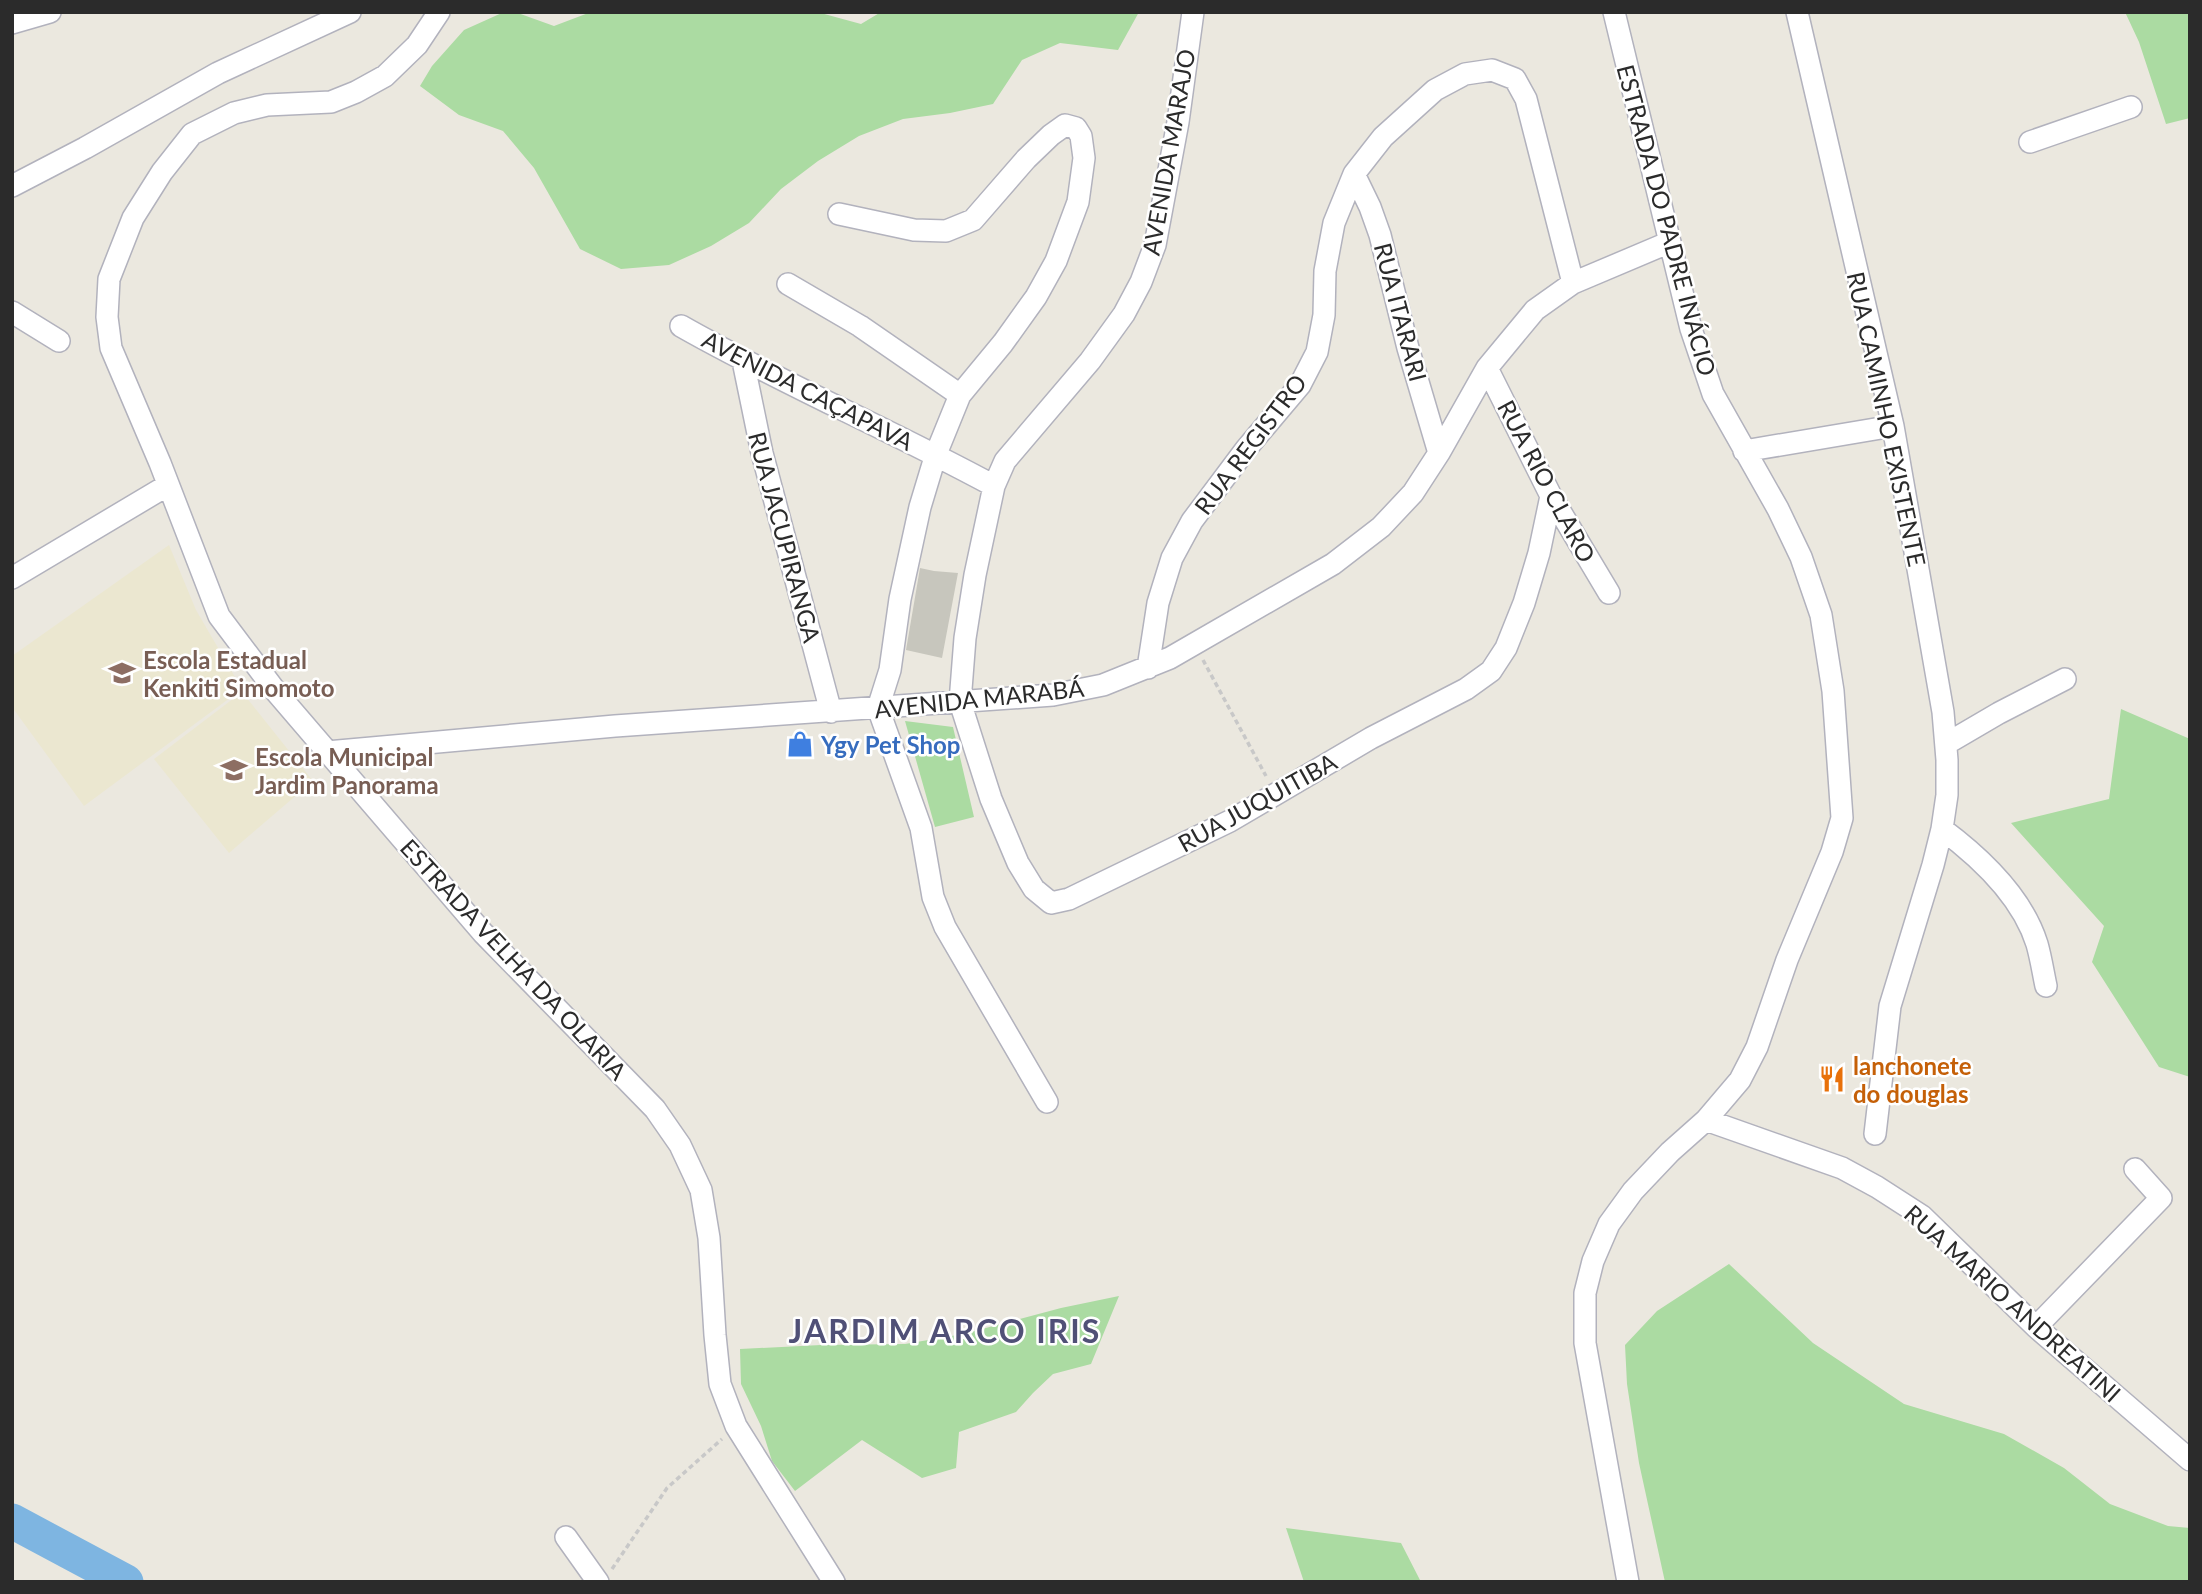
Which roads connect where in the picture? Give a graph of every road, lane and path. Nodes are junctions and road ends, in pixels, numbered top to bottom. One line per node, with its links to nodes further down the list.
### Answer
1 (50, 12): 7 (street)
2 (350, 12): 11 (street)
3 (439, 12): 26 (street, ESTRADA VELHA DA OLARIA)
4 (1193, 12): 27 (street, AVENIDA MARAJO)
5 (1614, 12): 13 (street, ESTRADA DO PADRE INÁCIO)
6 (1797, 12): 22 (street, RUA CAMINHO EXISTENTE)
7 (12, 23)
8 (2131, 107): 9 (street)
9 (2030, 142)
10 (1354, 174): 14 (street, RUA REGISTRO); 24 (street, RUA ITARARI); 32 (street, RUA REGISTRO)
11 (12, 186)
12 (839, 214): 21 (street)
13 (1670, 243): 14 (street, AVENIDA MARABÁ); 23 (street, ESTRADA DO PADRE INÁCIO)
14 (1573, 283): 20 (street, AVENIDA MARABÁ)
15 (788, 284): 21 (street)
16 (12, 312): 18 (street)
17 (681, 326): 19 (street, AVENIDA CAÇAPAVA)
18 (59, 341)
19 (743, 361): 25 (street, AVENIDA CAÇAPAVA); 36 (street, RUA JACUPIRANGA)
20 (1488, 368): 24 (street, AVENIDA MARABÁ); 28 (street, RUA RIO CLARO)
21 (960, 395): 25 (street)
22 (1893, 426): 23 (street); 37 (street, RUA CAMINHO EXISTENTE)
23 (1744, 451): 43 (street, ESTRADA DO PADRE INÁCIO)
24 (1439, 453): 31 (street, AVENIDA MARABÁ)
25 (936, 454): 27 (street, AVENIDA CAÇAPAVA); 35 (street)
26 (168, 485): 29 (street); 38 (street, ESTRADA VELHA DA OLARIA)
27 (994, 486): 34 (street, AVENIDA MARAJO)
28 (1551, 496): 30 (street, RUA RIO CLARO); 39 (street, RUA JUQUITIBA)
29 (12, 578)
30 (1609, 593)
31 (1193, 643): 32 (street, AVENIDA MARABÁ); 39 (path)
32 (1147, 668): 34 (street, AVENIDA MARABÁ)
33 (2065, 679): 37 (street)
34 (961, 702): 35 (street, AVENIDA MARABÁ); 39 (street, RUA JUQUITIBA)
35 (878, 708): 36 (street, AVENIDA MARABÁ); 42 (street)
36 (831, 712): 38 (street, AVENIDA MARABÁ)
37 (1946, 744): 40 (street, RUA CAMINHO EXISTENTE)
38 (327, 752): 47 (street, ESTRADA VELHA DA OLARIA)
39 (1275, 793)
40 (1942, 829): 41 (street); 44 (street, RUA CAMINHO EXISTENTE)
41 (2046, 986)
42 (1047, 1102)
43 (1706, 1120): 46 (street, RUA MARIO ANDREATINI); 52 (street, ESTRADA DO PADRE INÁCIO)
44 (1875, 1134)
45 (2135, 1169): 46 (street)
46 (2036, 1326): 48 (street, RUA MARIO ANDREATINI)
47 (736, 1426): 50 (path); 51 (street, ESTRADA VELHA DA OLARIA)
48 (2190, 1460)
49 (566, 1537): 50 (street)
50 (604, 1577)
51 (834, 1582)
52 (1628, 1582)

